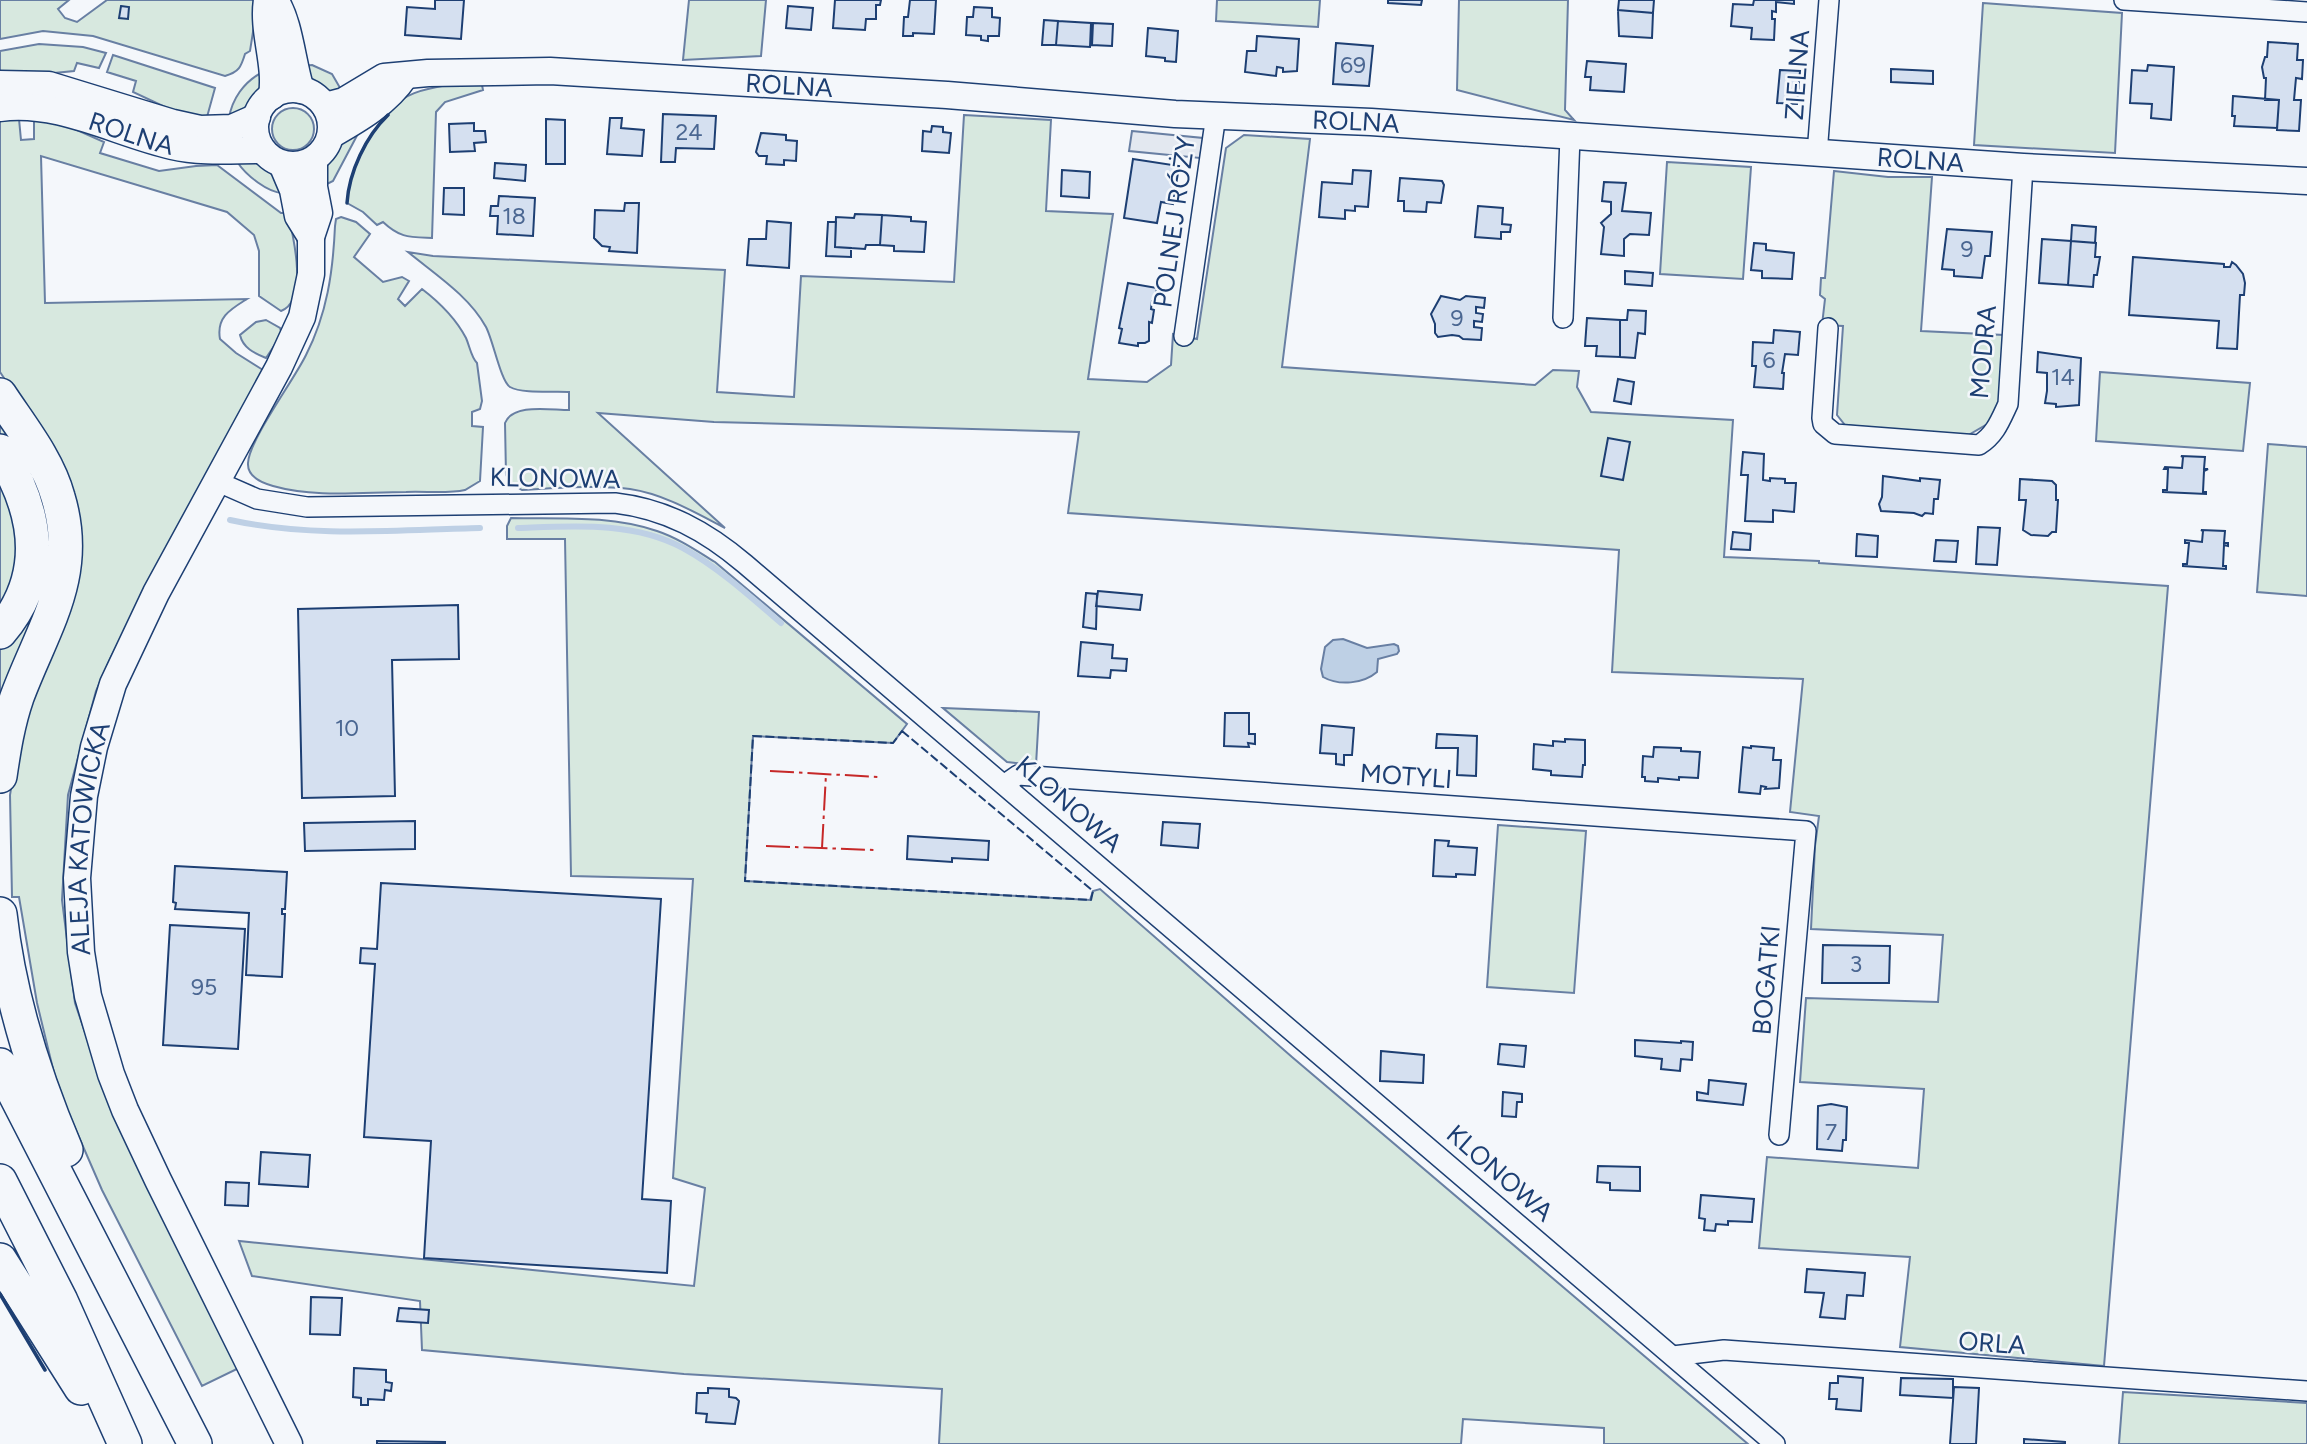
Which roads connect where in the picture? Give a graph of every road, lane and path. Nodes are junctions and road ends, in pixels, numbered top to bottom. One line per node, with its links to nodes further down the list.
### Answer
1 (267, 0): 9 (street)
2 (275, 0): 8 (street)
3 (1829, 0): 15 (street, ZIELNA)
4 (2124, 0): 5 (street)
5 (2307, 12)
6 (405, 76): 10 (street, ROLNA); 12 (street, ROLNA); 13 (street)
7 (0, 84): 9 (street, ROLNA)
8 (301, 90): 9 (street, ROLNA); 10 (street)
9 (264, 106): 16 (street)
10 (325, 106): 13 (street)
11 (0, 108): 16 (street, ROLNA)
12 (1216, 115): 14 (street, ROLNA); 23 (street, POLNEJ RÓŻY)
13 (331, 135): 17 (street)
14 (1570, 137): 15 (street, ROLNA); 21 (street)
15 (1817, 154): 18 (street, ROLNA)
16 (272, 157): 17 (street, ROLNA); 20 (street, ALEJA KATOWICKA)
17 (314, 160): 20 (street, ALEJA KATOWICKA)
18 (2023, 167): 19 (street, ROLNA); 22 (street, MODRA)
19 (2307, 181)
20 (311, 237): 26 (street, ALEJA KATOWICKA)
21 (1563, 318)
22 (1828, 328)
23 (1184, 336)
24 (0, 395): 28 (highway)
25 (0, 451): 27 (highway)
26 (216, 481): 29 (street, KLONOWA); 42 (street, ALEJA KATOWICKA)
27 (0, 632)
28 (0, 776)
29 (1005, 784): 30 (street, MOTYLI); 37 (street, KLONOWA)
30 (1806, 831): 33 (street, BOGATKI)
31 (0, 914): 36 (highway)
32 (0, 1065): 36 (highway)
33 (1779, 1135)
34 (0, 1181): 40 (highway)
35 (0, 1260): 39 (highway)
36 (111, 1278): 41 (highway)
37 (1673, 1356): 38 (street, ORLA); 43 (street, KLONOWA)
38 (2307, 1391)
39 (115, 1444)
40 (125, 1444)
41 (195, 1444)
42 (289, 1444)
43 (1775, 1444)

